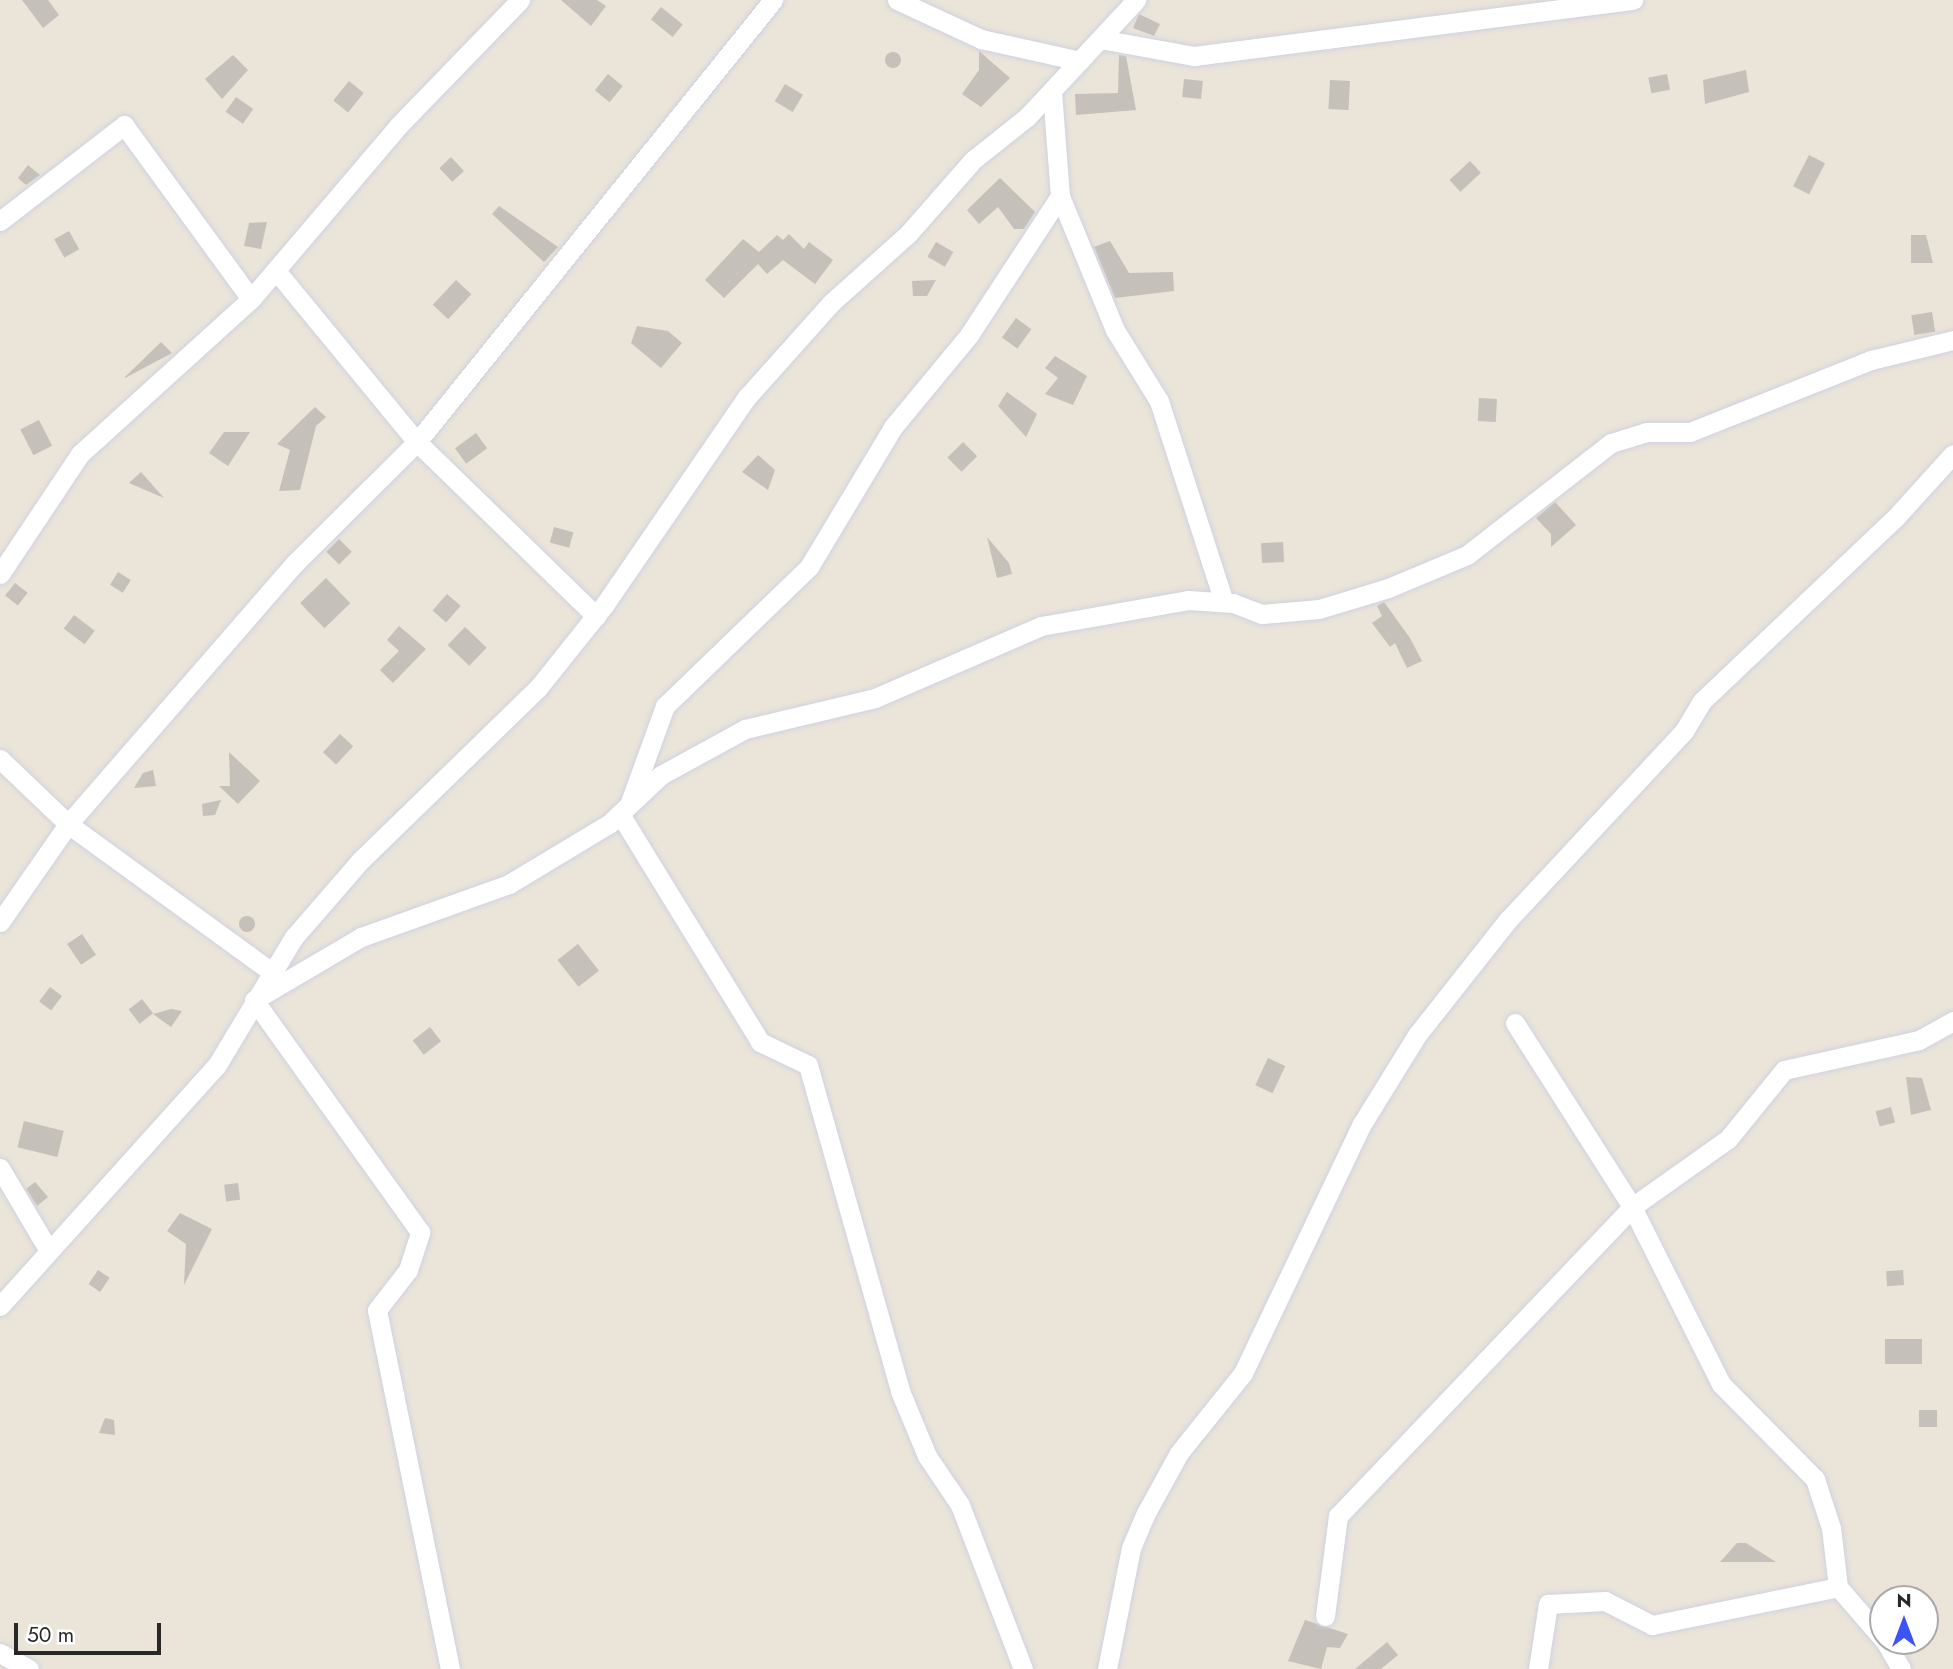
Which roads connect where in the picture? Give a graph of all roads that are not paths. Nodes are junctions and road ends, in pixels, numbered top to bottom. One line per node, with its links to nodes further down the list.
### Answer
1 (520, 0): 11 (street)
2 (773, 0): 14 (street)
3 (897, 0): 7 (street)
4 (1136, 0): 6 (street)
5 (1633, 0): 6 (street)
6 (1100, 39): 7 (street)
7 (1080, 61): 8 (street)
8 (1052, 91): 9 (street); 18 (street)
9 (1060, 196): 17 (street); 20 (street)
10 (0, 221): 12 (street)
11 (278, 273): 12 (street); 14 (street)
12 (251, 299): 16 (street)
13 (1953, 340): 17 (street)
14 (418, 442): 18 (street); 21 (street)
15 (1953, 454): 38 (street)
16 (0, 574)
17 (1224, 602): 20 (street)
18 (596, 616): 23 (street)
19 (0, 759): 21 (street)
20 (624, 810): 24 (street); 37 (street)
21 (68, 824): 22 (street); 23 (street)
22 (0, 922)
23 (272, 972): 24 (street)
24 (254, 1000): 29 (street); 36 (street)
25 (1953, 1021): 28 (street)
26 (1515, 1024): 28 (street)
27 (0, 1168): 29 (street)
28 (1632, 1207): 31 (street); 32 (street)
29 (49, 1251): 30 (street)
30 (0, 1306)
31 (1838, 1587): 33 (street); 39 (street)
32 (1325, 1616)
33 (1869, 1623)
34 (0, 1653): 35 (street)
35 (29, 1669)
36 (450, 1669)
37 (1023, 1669)
38 (1107, 1669)
39 (1538, 1669)

